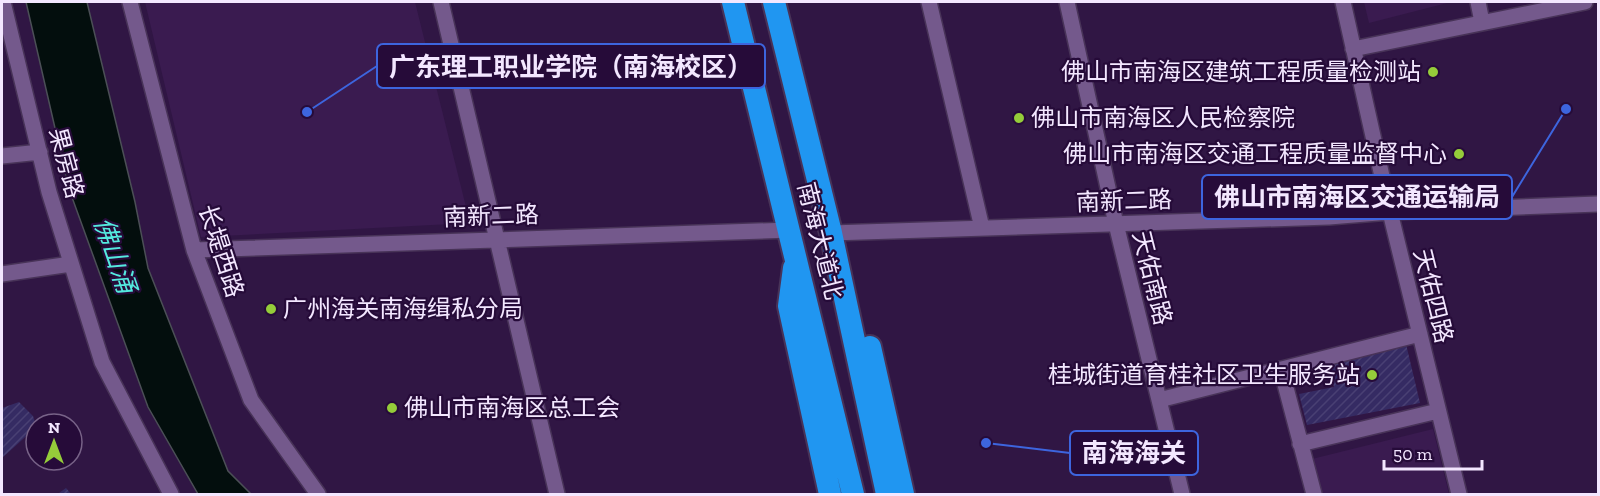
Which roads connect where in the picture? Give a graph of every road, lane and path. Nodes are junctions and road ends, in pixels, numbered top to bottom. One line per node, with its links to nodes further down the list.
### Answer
1 (3, 2): 13 (street, 果房路)
2 (130, 2): 22 (street, 长堤西路)
3 (441, 2): 21 (street)
4 (733, 2): 19 (highway, 南海大道北)
5 (774, 2): 20 (highway, 南海大道北)
6 (928, 2): 18 (street)
7 (1067, 2): 17 (street, 天佑南路)
8 (1343, 2): 12 (street, 天佑四路)
9 (1478, 2): 11 (street)
10 (1585, 2): 11 (street)
11 (1482, 22): 12 (street)
12 (1353, 49): 16 (street, 天佑四路)
13 (40, 152): 14 (street); 24 (street, 果房路)
14 (2, 156)
15 (1599, 204): 16 (street, 南新二路)
16 (1390, 212): 17 (street, 南新二路); 28 (street, 天佑四路)
17 (1116, 224): 18 (street, 南新二路); 30 (street, 天佑南路)
18 (982, 228): 20 (street, 南新二路)
19 (790, 230): 21 (street, 南新二路); 23 (highway, 南海大道北)
20 (831, 233): 27 (highway, 南海大道北)
21 (497, 238): 22 (street, 南新二路); 35 (street)
22 (194, 250): 34 (street, 长堤西路)
23 (796, 255): 36 (highway); 37 (highway, 南海大道北)
24 (70, 260): 25 (street); 26 (street); 33 (street, 果房路)
25 (2, 265)
26 (2, 274)
27 (840, 278): 38 (highway, 南海大道北); 39 (highway)
28 (1420, 334): 29 (street); 31 (street, 天佑四路)
29 (1281, 369): 30 (street); 32 (street)
30 (1159, 400): 40 (street, 天佑南路)
31 (1438, 411): 32 (street); 42 (street, 天佑四路)
32 (1300, 444): 41 (street)
33 (171, 495)
34 (318, 495)
35 (557, 495)
36 (830, 495)
37 (853, 495)
38 (887, 495)
39 (903, 495)
40 (1182, 495)
41 (1314, 495)
42 (1459, 495)

